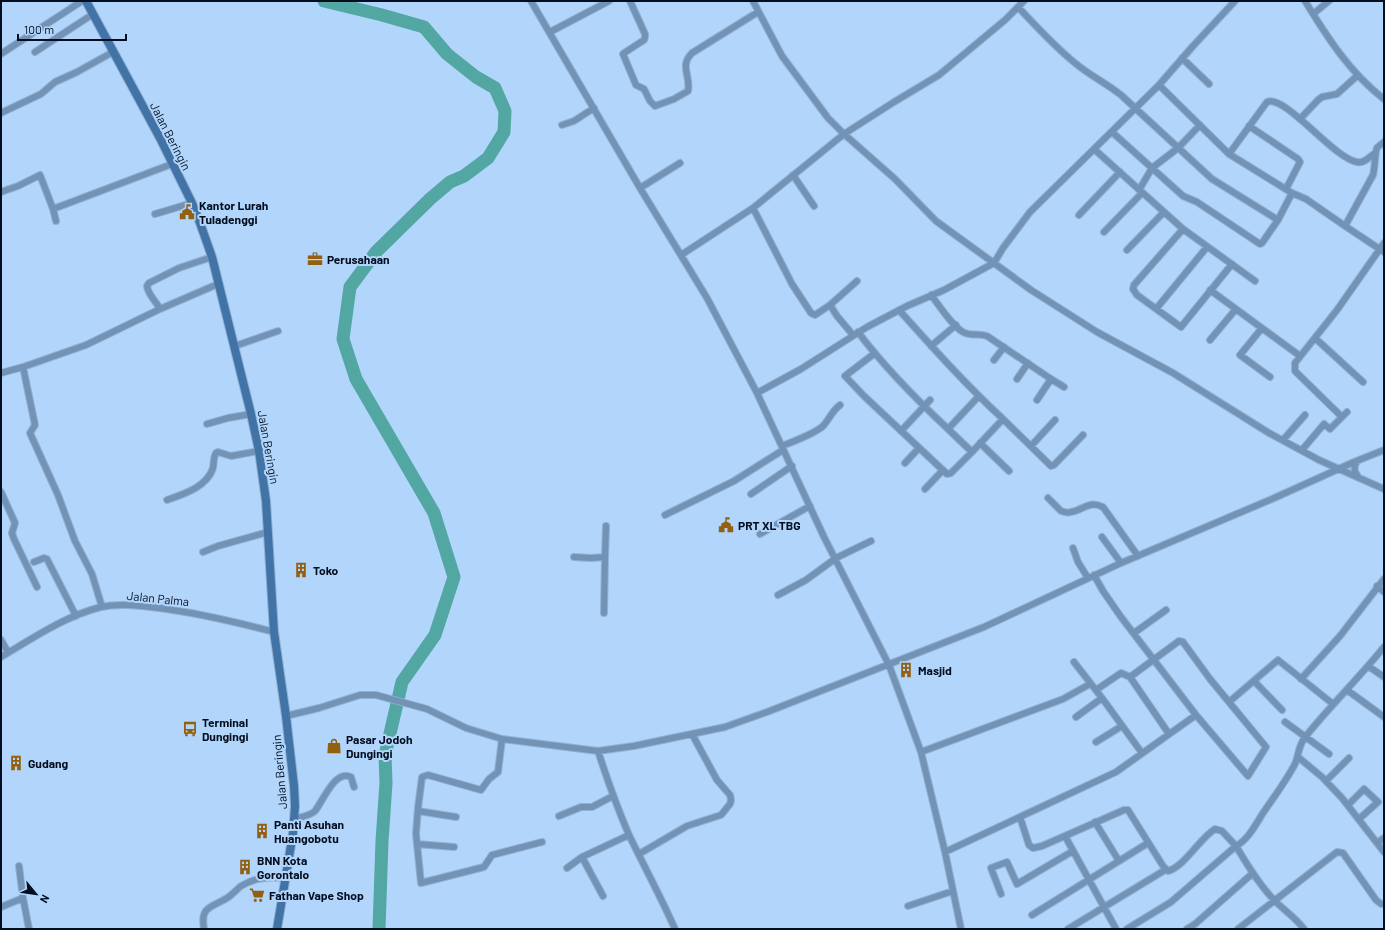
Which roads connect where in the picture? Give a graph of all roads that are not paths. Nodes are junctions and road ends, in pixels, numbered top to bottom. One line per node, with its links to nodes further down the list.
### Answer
1 (82, 1): 19 (street)
2 (86, 1): 14 (street, Jalan Beringin)
3 (531, 1): 16 (street)
4 (609, 1): 16 (street)
5 (630, 1): 13 (street)
6 (753, 1): 13 (street)
7 (1024, 1): 12 (street)
8 (1235, 1): 20 (street)
9 (1240, 1): 23 (street)
10 (1305, 1): 15 (street)
11 (1328, 1): 15 (street)
12 (1018, 7): 26 (street); 33 (street)
13 (758, 12): 33 (street)
14 (93, 14): 17 (street); 18 (street, Jalan Beringin)
15 (1313, 14): 21 (street)
16 (550, 32): 25 (street)
17 (34, 52)
18 (113, 52): 27 (street); 40 (street, Jalan Beringin)
19 (1, 54)
20 (1182, 58): 22 (street); 23 (street)
21 (1358, 75): 24 (street); 28 (street)
22 (1208, 84)
23 (1159, 85): 26 (street); 30 (street)
24 (1384, 99)
25 (594, 108): 29 (street); 44 (street)
26 (1134, 108): 32 (street); 35 (street)
27 (1, 113)
28 (1300, 119): 31 (street); 37 (street)
29 (562, 125)
30 (1200, 125): 35 (street); 38 (street)
31 (1249, 126): 38 (street); 45 (street)
32 (1112, 132): 36 (street); 41 (street)
33 (844, 134): 43 (street); 67 (street)
34 (1384, 142): 37 (street)
35 (1178, 148): 41 (street); 56 (street)
36 (1094, 149): 42 (street); 67 (street)
37 (1375, 153): 58 (street)
38 (1229, 154): 45 (street)
39 (680, 163): 44 (street)
40 (172, 164): 49 (street, Jalan Beringin); 52 (street)
41 (1154, 170): 46 (street); 56 (street)
42 (1120, 172): 46 (street); 53 (street)
43 (793, 175): 50 (street); 51 (street)
44 (640, 188): 65 (street)
45 (1286, 189): 48 (street)
46 (1141, 191): 54 (street); 59 (street)
47 (1, 192): 52 (street)
48 (1292, 193): 56 (street); 58 (street)
49 (192, 203): 55 (street); 66 (street, Jalan Beringin)
50 (814, 206)
51 (753, 208): 65 (street); 74 (street)
52 (53, 209): 57 (street)
53 (1079, 212)
54 (1164, 212): 60 (street); 63 (street)
55 (155, 214)
56 (1278, 220)
57 (56, 221)
58 (1345, 226): 64 (street)
59 (1105, 230)
60 (1183, 230): 62 (street); 75 (street)
61 (1384, 243): 64 (street)
62 (1207, 247): 68 (street); 75 (street)
63 (1127, 248)
64 (1382, 251): 83 (street)
65 (681, 255): 99 (street)
66 (212, 257): 71 (street, Jalan Beringin); 77 (street)
67 (994, 263): 73 (street); 115 (street)
68 (1232, 264): 70 (street); 72 (street)
69 (857, 281): 74 (street)
70 (1255, 281)
71 (218, 284): 77 (street); 85 (street, Jalan Beringin)
72 (1210, 290): 75 (street); 76 (street)
73 (931, 296): 78 (street); 79 (street)
74 (830, 304): 82 (street)
75 (1156, 309)
76 (1236, 309): 80 (street); 84 (street)
77 (160, 310): 92 (street)
78 (899, 310): 82 (street); 86 (street)
79 (956, 325): 86 (street); 87 (street)
80 (1262, 328): 89 (street); 94 (street)
81 (278, 331): 85 (street)
82 (859, 336): 88 (street); 99 (street)
83 (1315, 338): 89 (street); 97 (street)
84 (1210, 340)
85 (235, 346): 106 (street, Jalan Beringin)
86 (931, 346): 100 (street)
87 (1004, 347): 90 (street); 91 (street)
88 (875, 353): 104 (street); 113 (street)
89 (1300, 356): 108 (street)
90 (994, 360)
91 (1028, 363): 95 (street); 96 (street)
92 (23, 367): 93 (street); 158 (street)
93 (1, 373)
94 (1270, 376)
95 (1017, 379)
96 (1051, 379): 98 (street); 102 (street)
97 (1363, 382)
98 (1064, 387)
99 (756, 393): 118 (street)
100 (979, 396): 109 (street); 112 (street)
101 (930, 400): 104 (street)
102 (1036, 400)
103 (840, 406): 118 (street)
104 (924, 406): 112 (street); 113 (street)
105 (1347, 412): 108 (street)
106 (251, 414): 111 (street); 122 (street, Jalan Beringin)
107 (1305, 415): 115 (street)
108 (1342, 417): 120 (street)
109 (1003, 420): 116 (street); 117 (street)
110 (1055, 420): 117 (street)
111 (207, 424)
112 (948, 429): 123 (street)
113 (901, 431): 119 (street)
114 (1083, 435): 117 (street)
115 (1283, 440): 120 (street)
116 (980, 443): 123 (street); 129 (street)
117 (1031, 446)
118 (783, 448): 126 (street); 138 (street)
119 (919, 448): 125 (street); 128 (street)
120 (1302, 450): 127 (street)
121 (1384, 450): 124 (street)
122 (259, 452): 136 (street); 140 (street, Jalan Beringin)
123 (972, 452): 128 (street)
124 (1357, 461): 127 (street); 130 (street)
125 (905, 463)
126 (792, 466): 134 (street); 137 (street)
127 (1338, 469): 130 (street); 146 (street)
128 (943, 470): 131 (street)
129 (1009, 471)
130 (1360, 479): 132 (street)
131 (925, 489)
132 (1384, 489)
133 (1, 492): 155 (street)
134 (752, 494)
135 (1048, 498): 146 (street)
136 (167, 500)
137 (810, 506): 141 (street); 149 (street)
138 (665, 516)
139 (606, 526): 148 (street)
140 (268, 532): 145 (street); 162 (street, Jalan Beringin)
141 (760, 534)
142 (1102, 536): 151 (street)
143 (871, 540): 149 (street)
144 (1073, 548): 152 (street)
145 (203, 552)
146 (1138, 556): 151 (street)
147 (574, 557): 148 (street)
148 (605, 557): 160 (street)
149 (836, 558): 157 (street); 170 (street)
150 (34, 562): 161 (street)
151 (1121, 563): 152 (street)
152 (1091, 577): 163 (street); 170 (street)
153 (1384, 579): 154 (street)
154 (1378, 586): 156 (street); 174 (street)
155 (37, 588)
156 (1384, 592)
157 (778, 595)
158 (102, 607): 161 (street, Jalan Palma); 162 (street, Jalan Palma)
159 (1166, 610): 163 (street)
160 (604, 613)
161 (76, 616): 166 (street, Jalan Palma)
162 (274, 632): 183 (street, Jalan Beringin)
163 (1134, 634): 168 (street)
164 (1, 640): 166 (street)
165 (1384, 646): 171 (street)
166 (8, 652): 167 (street, Jalan Palma)
167 (1, 657)
168 (1153, 659): 172 (street); 180 (street); 184 (street)
169 (1074, 662): 176 (street)
170 (889, 665): 189 (street); 195 (street)
171 (1368, 666): 173 (street); 178 (street)
172 (1130, 677): 177 (street); 190 (street)
173 (1384, 678)
174 (1301, 680): 175 (street); 181 (street)
175 (1254, 681): 180 (street); 182 (street)
176 (1090, 684): 177 (street); 195 (street)
177 (1096, 690): 179 (street)
178 (1347, 690): 181 (street); 186 (street)
179 (1102, 698): 185 (street); 188 (street)
180 (1229, 702): 184 (street)
181 (1333, 704): 191 (street)
182 (1282, 710)
183 (286, 716): 192 (street); 208 (street, Jalan Beringin)
184 (1196, 716): 190 (street)
185 (1076, 717)
186 (1384, 717)
187 (1285, 722): 191 (street)
188 (1122, 726): 193 (street); 196 (street)
189 (692, 734): 194 (street); 223 (street)
190 (1170, 734): 196 (street)
191 (1305, 736): 197 (street); 198 (street)
192 (502, 739): 194 (street); 204 (street)
193 (1096, 742)
194 (598, 751): 202 (street)
195 (921, 752): 221 (street)
196 (1142, 754): 207 (street)
197 (1329, 754)
198 (1298, 757): 200 (street); 218 (street)
199 (1349, 758): 200 (street)
200 (1326, 781): 203 (street)
201 (354, 787): 208 (street)
202 (613, 796): 205 (street); 211 (street)
203 (1348, 805): 209 (street); 209 (street)
204 (418, 811): 206 (street); 217 (street)
205 (558, 816)
206 (456, 817)
207 (1020, 817): 212 (street); 221 (street)
208 (294, 819): 230 (street, Jalan Beringin)
209 (1359, 819): 216 (street)
210 (1095, 822): 212 (street); 215 (street); 225 (street)
211 (629, 835): 223 (street); 224 (street)
212 (1065, 836): 220 (street)
213 (1384, 838): 216 (street)
214 (542, 842): 217 (street)
215 (1148, 843): 225 (street); 228 (street)
216 (1378, 843): 222 (street)
217 (417, 844): 219 (street)
218 (1236, 846): 228 (street); 229 (street); 249 (street)
219 (454, 847)
220 (1073, 851): 231 (street); 233 (street)
221 (945, 852): 232 (street)
222 (1384, 852)
223 (640, 854): 245 (street)
224 (582, 857): 227 (street); 234 (street)
225 (1119, 861): 231 (street)
226 (19, 866): 235 (street)
227 (567, 868)
228 (1165, 870): 240 (street)
229 (1254, 873): 236 (street); 250 (street)
230 (286, 878): 243 (street); 244 (street, Jalan Beringin)
231 (1088, 879): 240 (street); 241 (street)
232 (953, 891): 238 (street); 246 (street)
233 (1001, 894)
234 (603, 896)
235 (23, 898): 239 (street); 242 (street)
236 (1274, 900): 237 (street); 251 (street); 252 (street)
237 (1384, 904)
238 (908, 906)
239 (1, 908)
240 (1104, 908): 247 (street); 248 (street)
241 (1032, 915)
242 (29, 929)
243 (204, 929)
244 (277, 929)
245 (675, 929)
246 (961, 929)
247 (1068, 929)
248 (1116, 929)
249 (1127, 929)
250 (1187, 929)
251 (1238, 929)
252 (1304, 929)

